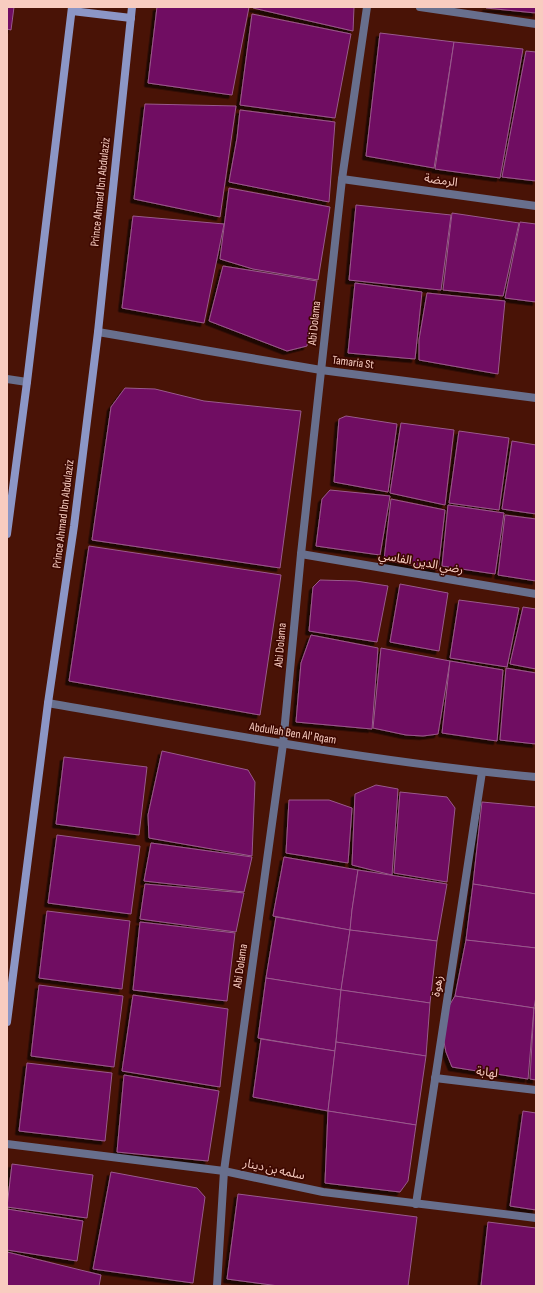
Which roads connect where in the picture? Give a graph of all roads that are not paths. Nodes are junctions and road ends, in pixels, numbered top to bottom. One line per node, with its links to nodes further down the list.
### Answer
1 (132, 7): 5 (street, Prince Ahmad Ibn Abdulaziz)
2 (367, 7): 7 (street, Abi Dolama)
3 (420, 7): 6 (street)
4 (72, 9): 5 (street); 12 (street)
5 (131, 18): 9 (street, Prince Ahmad Ibn Abdulaziz)
6 (536, 24)
7 (342, 178): 8 (street, الرمضة); 10 (street, Abi Dolama)
8 (536, 206)
9 (98, 332): 10 (street, Tamaria St); 17 (street, Prince Ahmad Ibn Abdulaziz)
10 (321, 370): 13 (street, Tamaria St); 15 (street, Abi Dolama)
11 (7, 379): 12 (street)
12 (28, 382): 14 (street)
13 (536, 398)
14 (7, 534)
15 (301, 554): 16 (street, رضي الدين الفاسي); 18 (street, Abi Dolama)
16 (536, 594)
17 (48, 703): 18 (street, Abdullah Ben Al' Rqam); 21 (street, Prince Ahmad Ibn Abdulaziz)
18 (283, 744): 19 (street, Abdullah Ben Al' Rqam); 25 (street, Abi Dolama)
19 (482, 772): 20 (street, Abdullah Ben Al' Rqam); 22 (street, زهوة)
20 (536, 777)
21 (7, 1022)
22 (435, 1078): 23 (street, لهابة); 26 (street, زهوة)
23 (536, 1090)
24 (7, 1144): 25 (street, سلمه بن دينار)
25 (224, 1171): 26 (street, سلمه بن دينار); 28 (street, Abi Dolama)
26 (416, 1204): 27 (street, سلمه بن دينار)
27 (536, 1218)
28 (217, 1286)

